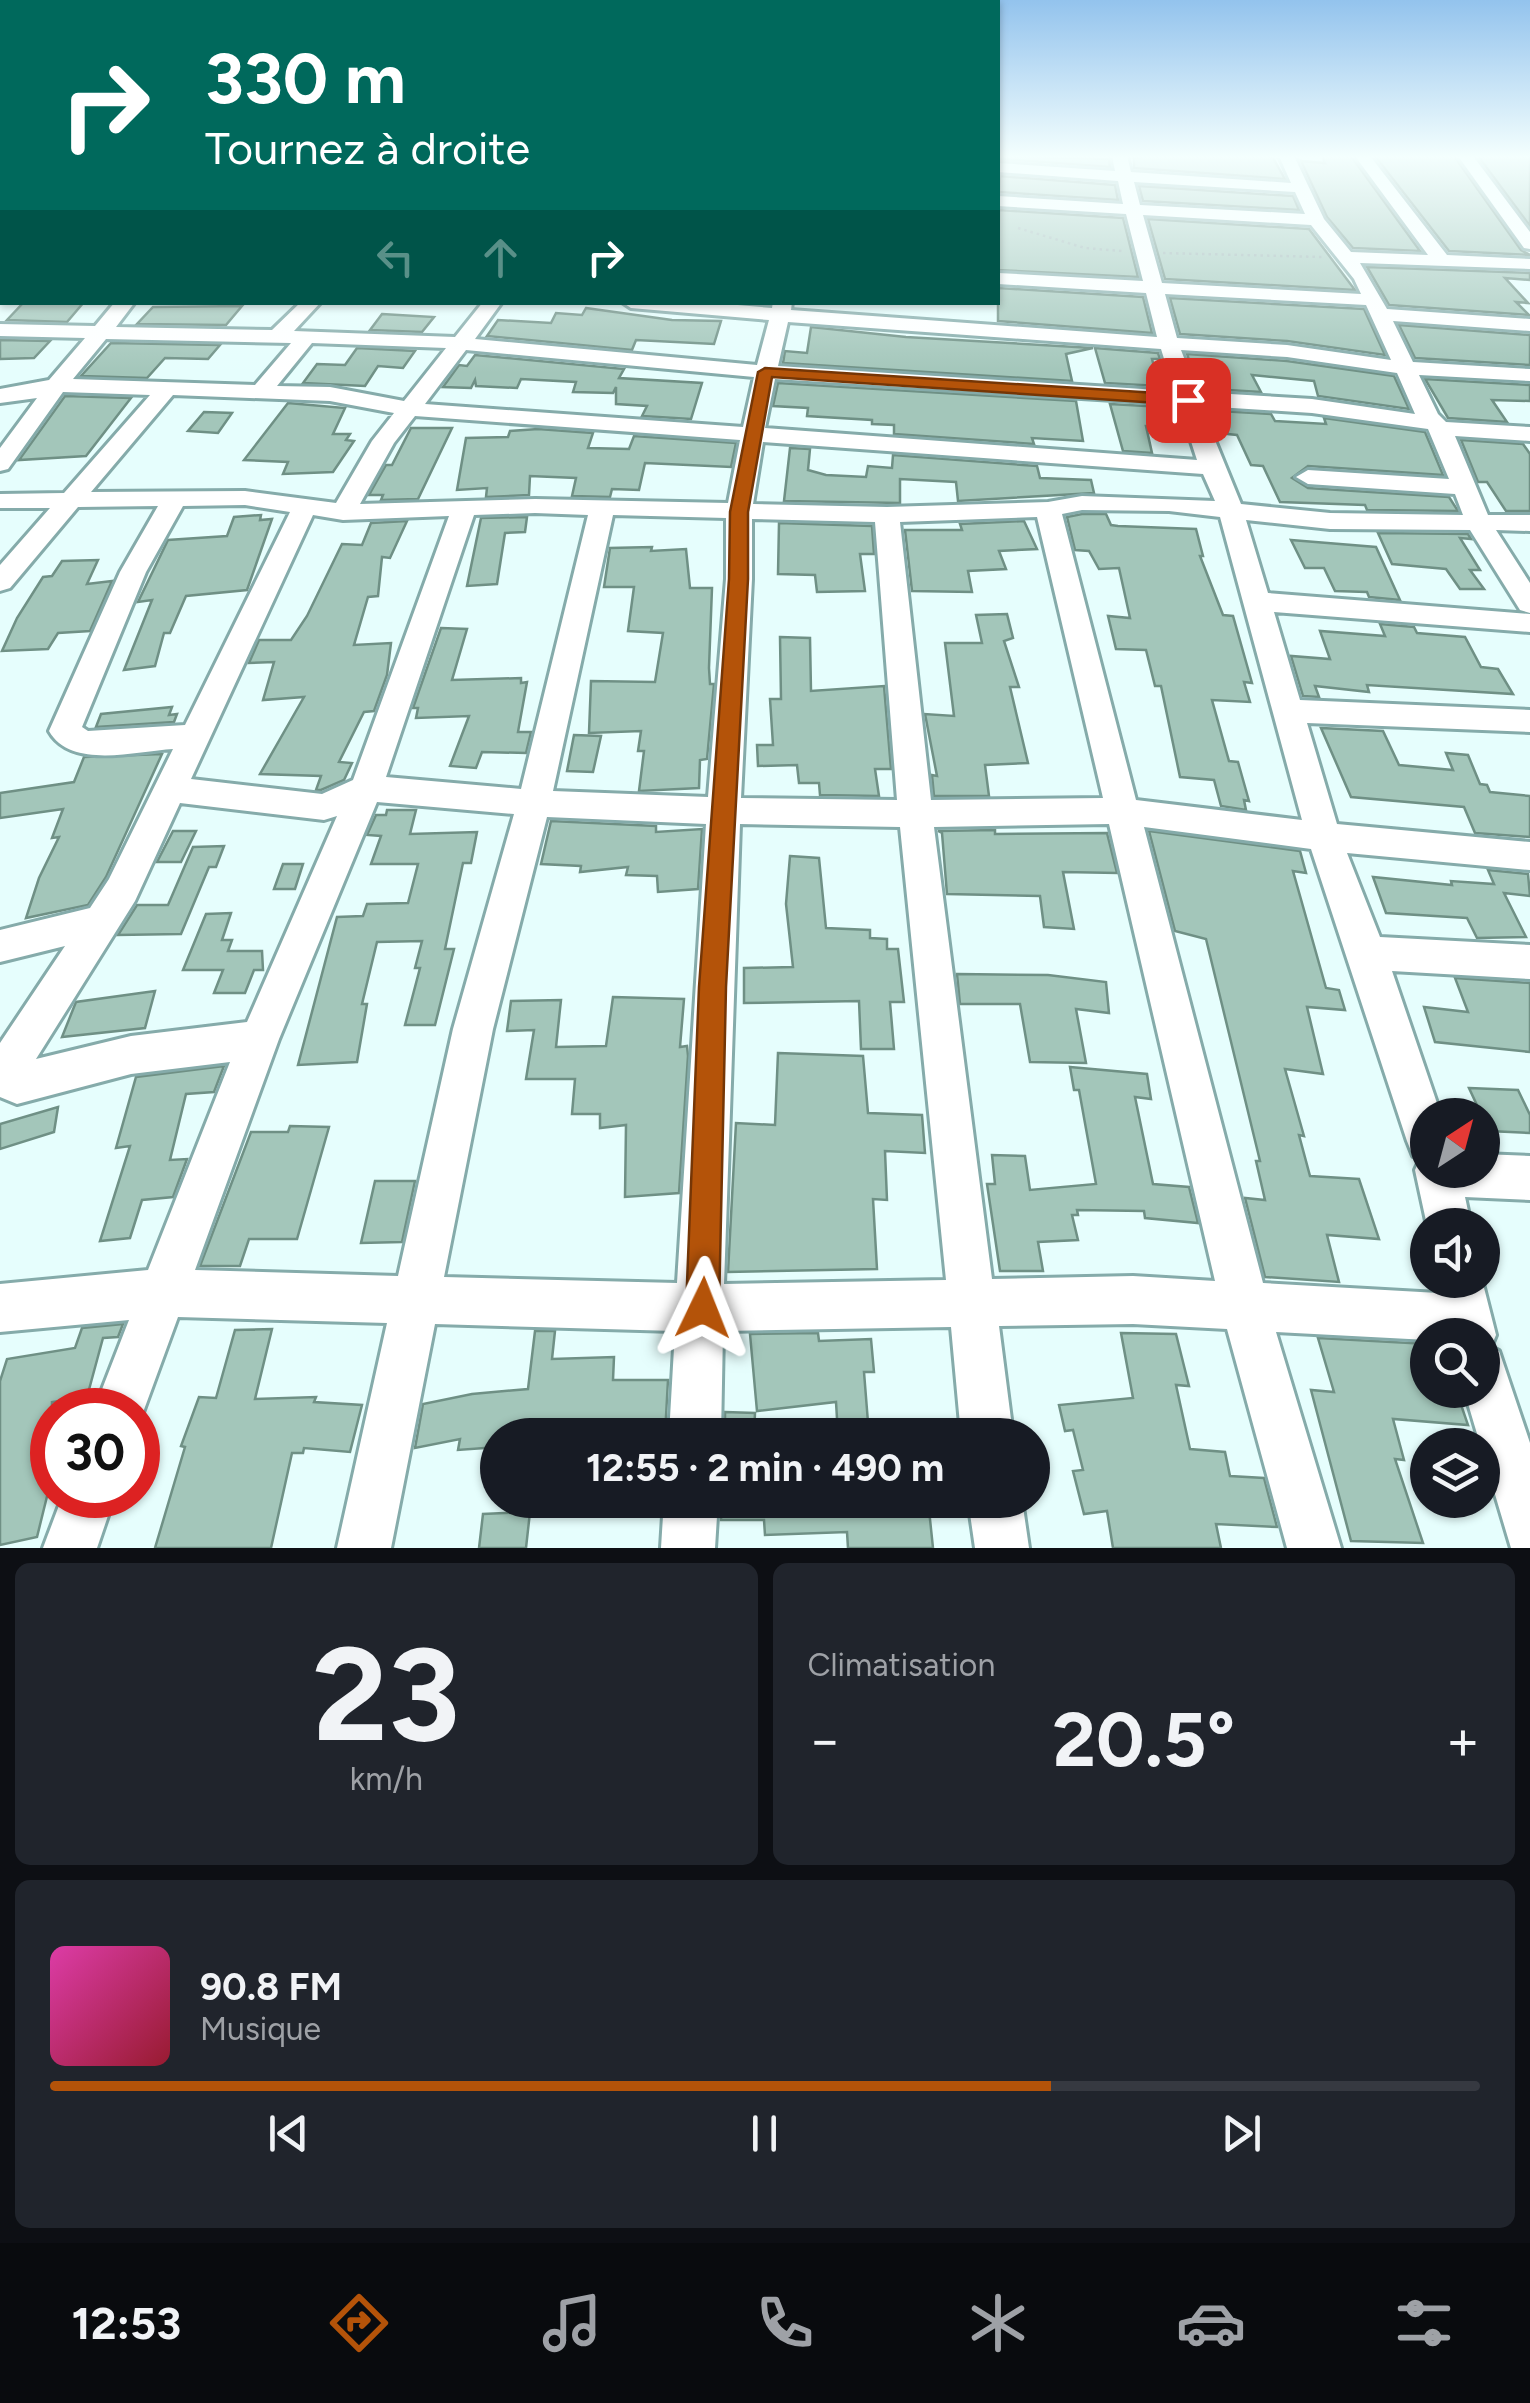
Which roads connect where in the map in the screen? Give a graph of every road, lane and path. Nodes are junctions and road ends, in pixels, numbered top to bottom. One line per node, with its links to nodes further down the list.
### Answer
1 (1018, 228): 5 (path)
2 (1139, 228): 5 (street)
3 (1322, 228): 6 (street)
4 (1417, 228): 7 (street)
5 (1144, 253): 6 (path); 10 (street)
6 (1344, 257): 7 (street); 11 (street)
7 (1442, 261): 8 (street)
8 (1530, 264)
9 (1000, 279): 10 (street)
10 (1154, 290): 11 (street); 22 (street)
11 (1375, 293): 17 (street); 24 (street)
12 (123, 305): 19 (street)
13 (309, 305): 20 (street)
14 (491, 305): 23 (street)
15 (695, 305): 16 (street)
16 (780, 309): 22 (street); 25 (street)
17 (1530, 325)
18 (0, 330): 19 (street)
19 (101, 331): 20 (street); 27 (street)
20 (279, 334): 21 (street)
21 (308, 336): 23 (street); 29 (street)
22 (1168, 342): 24 (street); 31 (street)
23 (460, 343): 25 (street); 32 (street)
24 (1404, 368): 26 (street); 33 (street)
25 (765, 372): 31 (street); 35 (street)
26 (1530, 376)
27 (57, 385): 28 (street); 30 (street); 36 (street)
28 (164, 391): 29 (street); 42 (street)
29 (262, 391): 32 (street)
30 (0, 396)
31 (1188, 400): 33 (street); 37 (street)
32 (408, 409): 35 (street); 48 (street)
33 (1436, 425): 34 (street); 39 (street)
34 (1530, 434)
35 (753, 436): 37 (street); 49 (street)
36 (0, 464)
37 (1212, 468): 47 (street)
38 (1308, 477): 39 (street)
39 (1464, 487): 51 (street)
40 (176, 498): 42 (street); 43 (street); 59 (street)
41 (0, 500): 42 (street)
42 (68, 502): 53 (street)
43 (306, 504): 48 (street); 59 (street)
44 (602, 507): 46 (street); 49 (street); 62 (street)
45 (1048, 509): 47 (street); 50 (street); 63 (street)
46 (463, 510): 48 (street); 60 (street)
47 (1231, 510): 51 (street); 54 (street)
48 (342, 512)
49 (739, 512): 50 (street); 64 (street)
50 (886, 515): 65 (street)
51 (1478, 522): 52 (street); 55 (street)
52 (1530, 523)
53 (0, 582)
54 (1254, 602): 56 (street); 57 (street)
55 (1530, 604)
56 (1530, 623)
57 (1287, 711): 58 (street); 66 (street)
58 (1530, 722)
59 (193, 736): 61 (street)
60 (366, 788): 61 (street); 62 (street); 72 (street)
61 (167, 789): 68 (street)
62 (534, 803): 64 (street); 77 (street)
63 (1122, 811): 65 (street); 66 (street); 79 (street)
64 (725, 812): 65 (street); 81 (street)
65 (916, 814): 78 (street)
66 (1324, 836): 67 (street); 70 (street)
67 (1530, 856)
68 (102, 921): 69 (street); 72 (street)
69 (0, 946)
70 (1367, 952): 71 (street); 73 (street)
71 (1530, 962)
72 (259, 1039): 76 (street)
73 (1414, 1098)
74 (1500, 1173): 75 (street)
75 (1530, 1178)
76 (160, 1294): 77 (street); 80 (street); 83 (street)
77 (415, 1300): 81 (street); 93 (street)
78 (969, 1302): 79 (street); 81 (street); 86 (street)
79 (1244, 1306): 82 (street); 96 (street)
80 (0, 1308)
81 (703, 1308): 85 (street)
82 (1466, 1311)
83 (127, 1388)
84 (1499, 1408): 87 (street)
85 (696, 1418)
86 (985, 1418)
87 (1520, 1457): 91 (street)
88 (81, 1518): 92 (street)
89 (690, 1518): 94 (street)
90 (998, 1518): 95 (street)
91 (1530, 1529)
92 (70, 1548)
93 (364, 1548)
94 (688, 1548)
95 (1002, 1548)
96 (1314, 1548)

